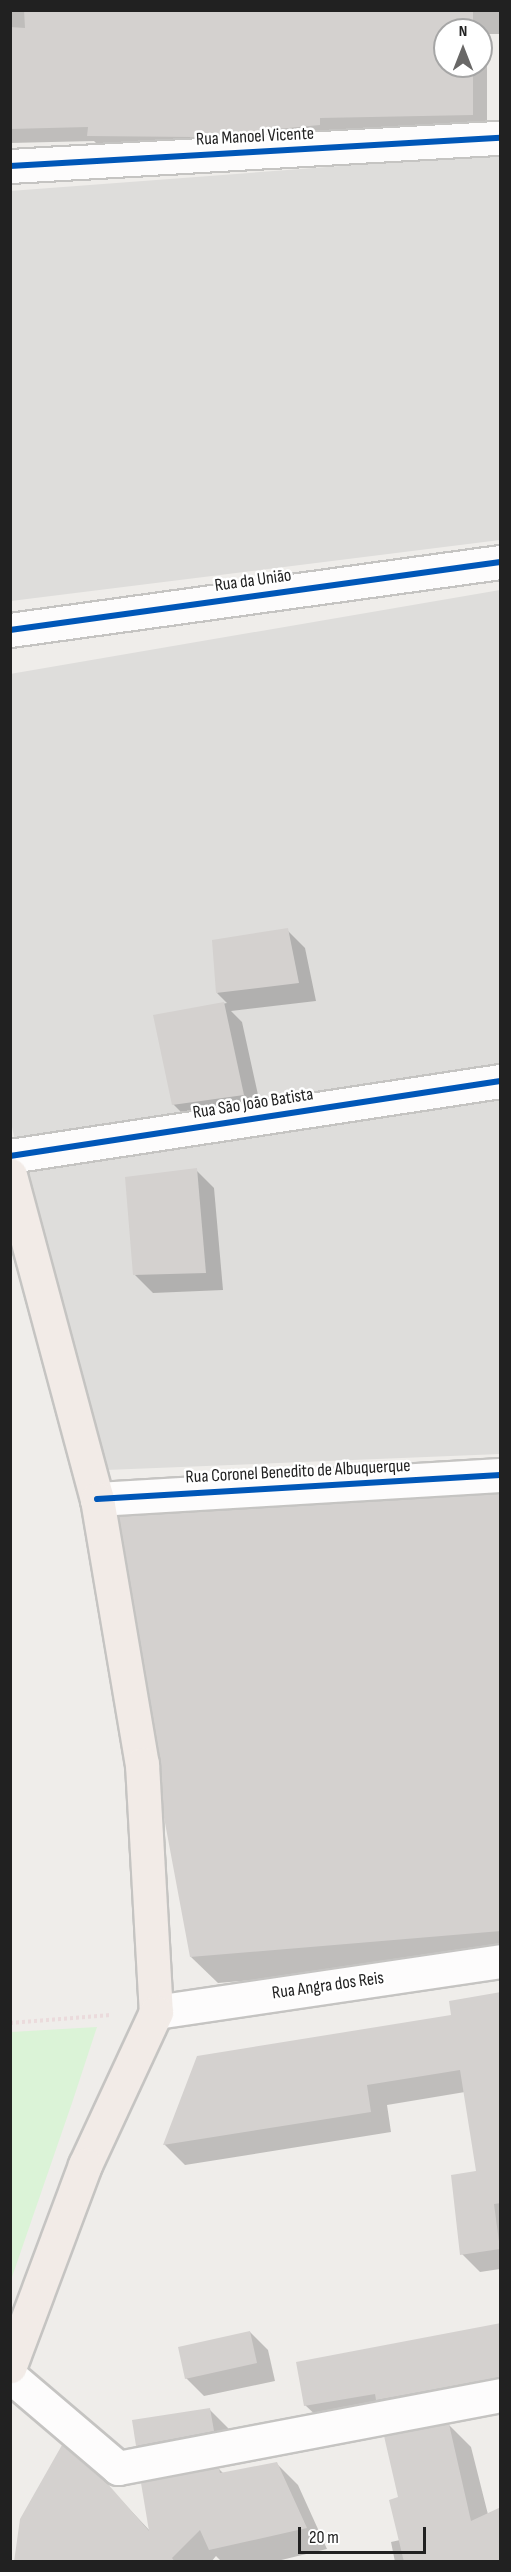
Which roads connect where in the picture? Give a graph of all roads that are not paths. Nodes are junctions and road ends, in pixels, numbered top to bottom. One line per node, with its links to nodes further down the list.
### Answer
1 (501, 138): 2 (street, Rua Manoel Vicente)
2 (10, 166)
3 (501, 562): 4 (street, Rua da União)
4 (10, 630)
5 (501, 1082): 6 (street, Rua São João Batista)
6 (10, 1156)
7 (10, 1175): 9 (main road)
8 (501, 1476): 9 (street, Rua Coronel Benedito de Albuquerque)
9 (97, 1499): 11 (main road)
10 (501, 1961): 11 (street, Rua Angra dos Reis)
11 (156, 2012): 12 (main road)
12 (10, 2366)
13 (10, 2376): 14 (street)
14 (501, 2395)

